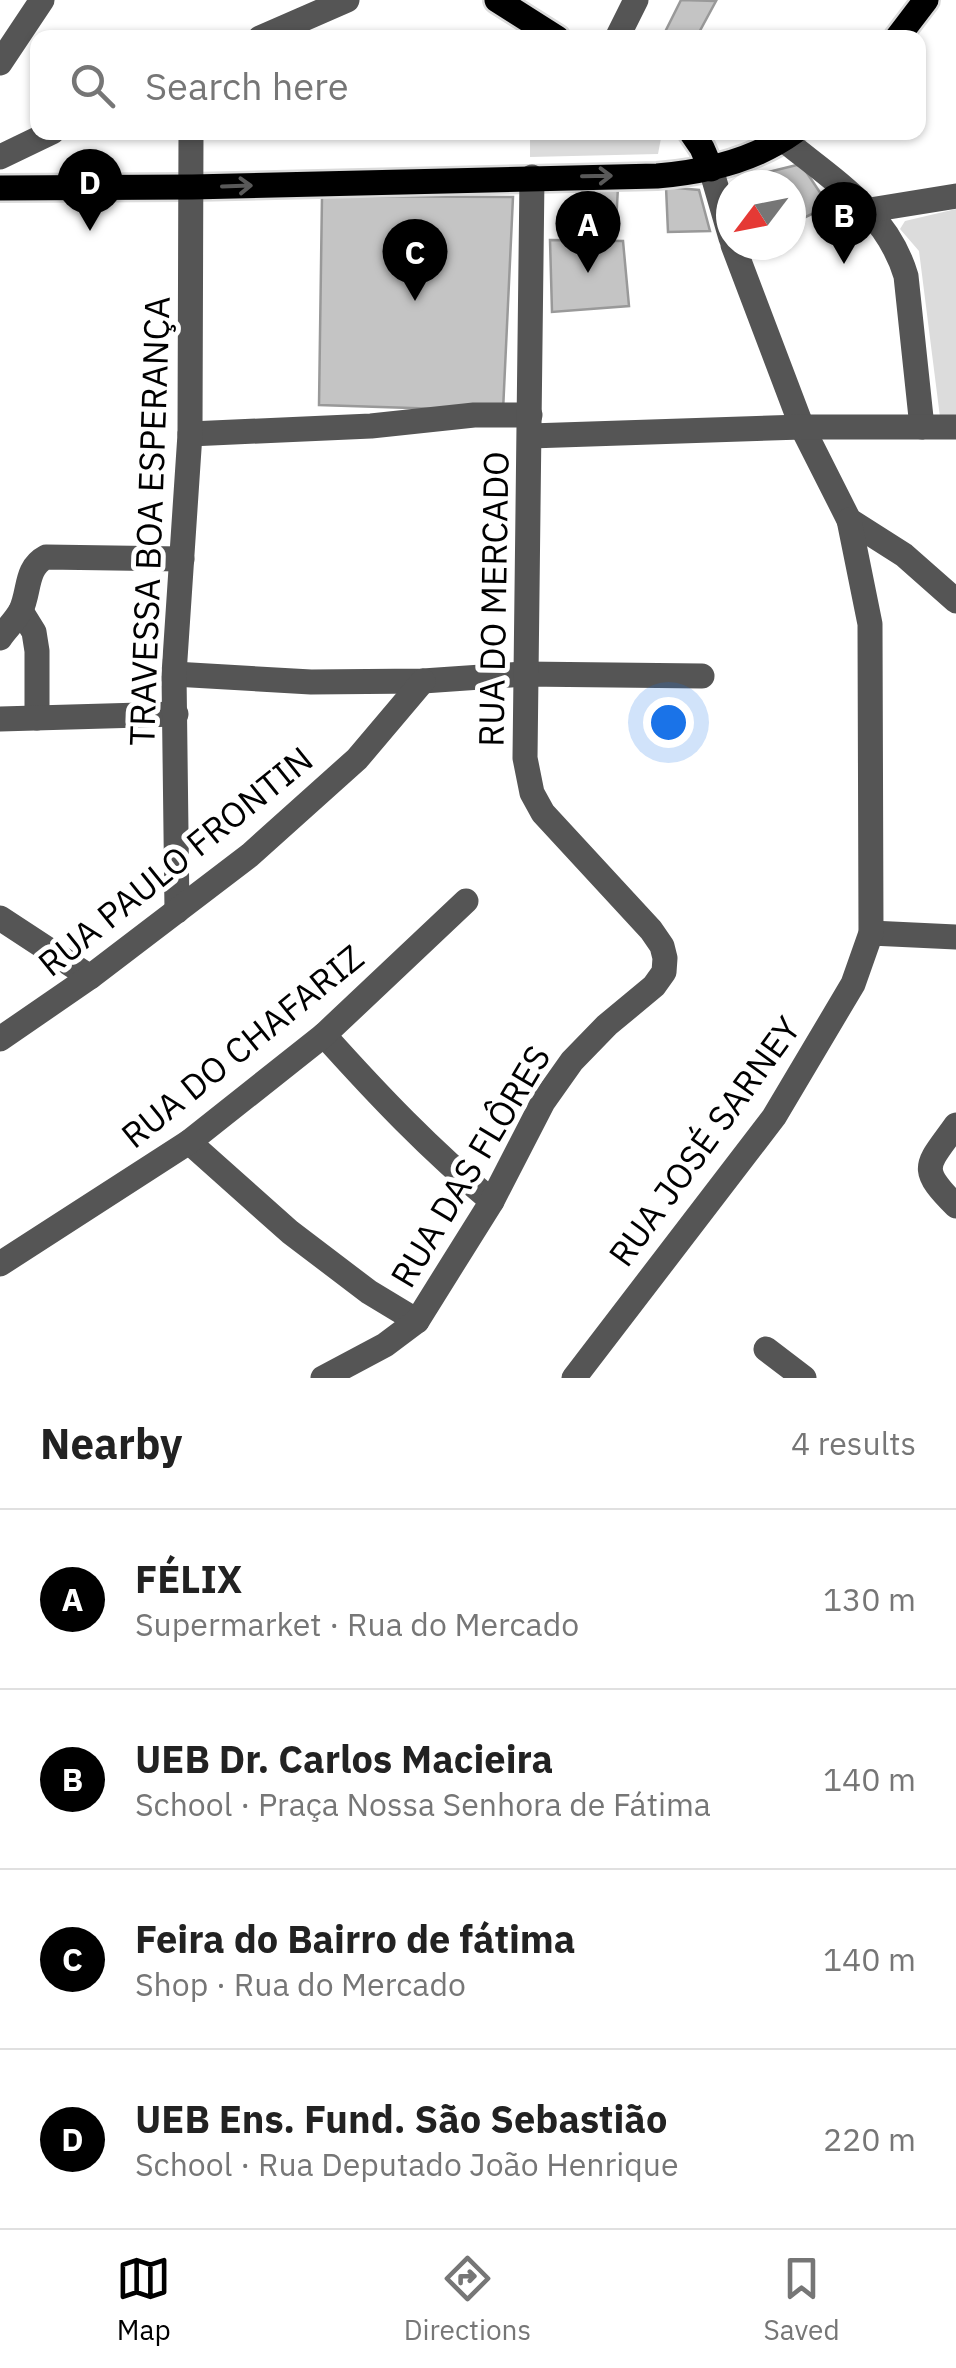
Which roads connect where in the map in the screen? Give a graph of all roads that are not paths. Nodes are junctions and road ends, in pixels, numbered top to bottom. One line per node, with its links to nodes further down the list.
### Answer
1 (42, 0): 10 (street)
2 (348, 0): 6 (street)
3 (498, 0): 7 (main road)
4 (636, 0): 8 (street)
5 (926, 0): 9 (main road)
6 (279, 30)
7 (545, 30)
8 (621, 30)
9 (903, 30)
10 (0, 62)
11 (35, 140): 16 (street)
12 (191, 140): 20 (street, TRAVESSA BOA ESPERANÇA)
13 (696, 140): 17 (main road)
14 (781, 140): 17 (main road)
15 (793, 140): 23 (street)
16 (0, 157)
17 (712, 168): 18 (main road, one-way to 17); 19 (street)
18 (532, 177): 20 (main road, one-way to 18); 25 (street, RUA DO MERCADO)
19 (716, 183)
20 (192, 187): 21 (main road); 29 (street, TRAVESSA BOA ESPERANÇA)
21 (0, 188)
22 (956, 196): 23 (street)
23 (870, 210): 27 (street)
24 (739, 260): 26 (street, RUA JOSÉ SARNEY)
25 (530, 425): 26 (street); 29 (street); 36 (street, RUA DO MERCADO)
26 (802, 427): 27 (street); 30 (street, RUA JOSÉ SARNEY)
27 (922, 427): 28 (street)
28 (956, 427)
29 (190, 434): 31 (street, TRAVESSA BOA ESPERANÇA)
30 (848, 520): 32 (street); 45 (street, RUA JOSÉ SARNEY)
31 (182, 559): 33 (street); 35 (street, TRAVESSA BOA ESPERANÇA)
32 (956, 600)
33 (20, 612): 34 (street); 40 (street)
34 (0, 638)
35 (174, 674): 38 (street); 39 (street, TRAVESSA BOA ESPERANÇA)
36 (524, 674): 37 (street); 38 (street); 47 (street, RUA DO MERCADO)
37 (702, 676)
38 (423, 681): 43 (street, RUA PAULO FRONTIN)
39 (176, 714): 40 (street); 43 (street, TRAVESSA BOA ESPERANÇA)
40 (36, 718): 41 (street)
41 (0, 719)
42 (466, 901): 49 (street, RUA DO CHAFARIZ)
43 (177, 911): 48 (street, RUA PAULO FRONTIN)
44 (0, 918): 48 (street)
45 (871, 933): 46 (street); 59 (street, RUA JOSÉ SARNEY)
46 (956, 937)
47 (664, 972): 53 (street, RUA DAS FLÔRES)
48 (90, 977): 50 (street, RUA PAULO FRONTIN)
49 (324, 1035): 52 (street, RUA DO CHAFARIZ); 53 (street)
50 (0, 1040)
51 (956, 1125): 54 (street)
52 (189, 1142): 55 (street, RUA DO CHAFARIZ); 56 (street)
53 (492, 1200): 56 (street, RUA DAS FLÔRES)
54 (956, 1206)
55 (0, 1264)
56 (417, 1321): 58 (street, RUA DAS FLÔRES)
57 (766, 1349): 60 (street)
58 (322, 1378)
59 (574, 1378)
60 (804, 1378)

